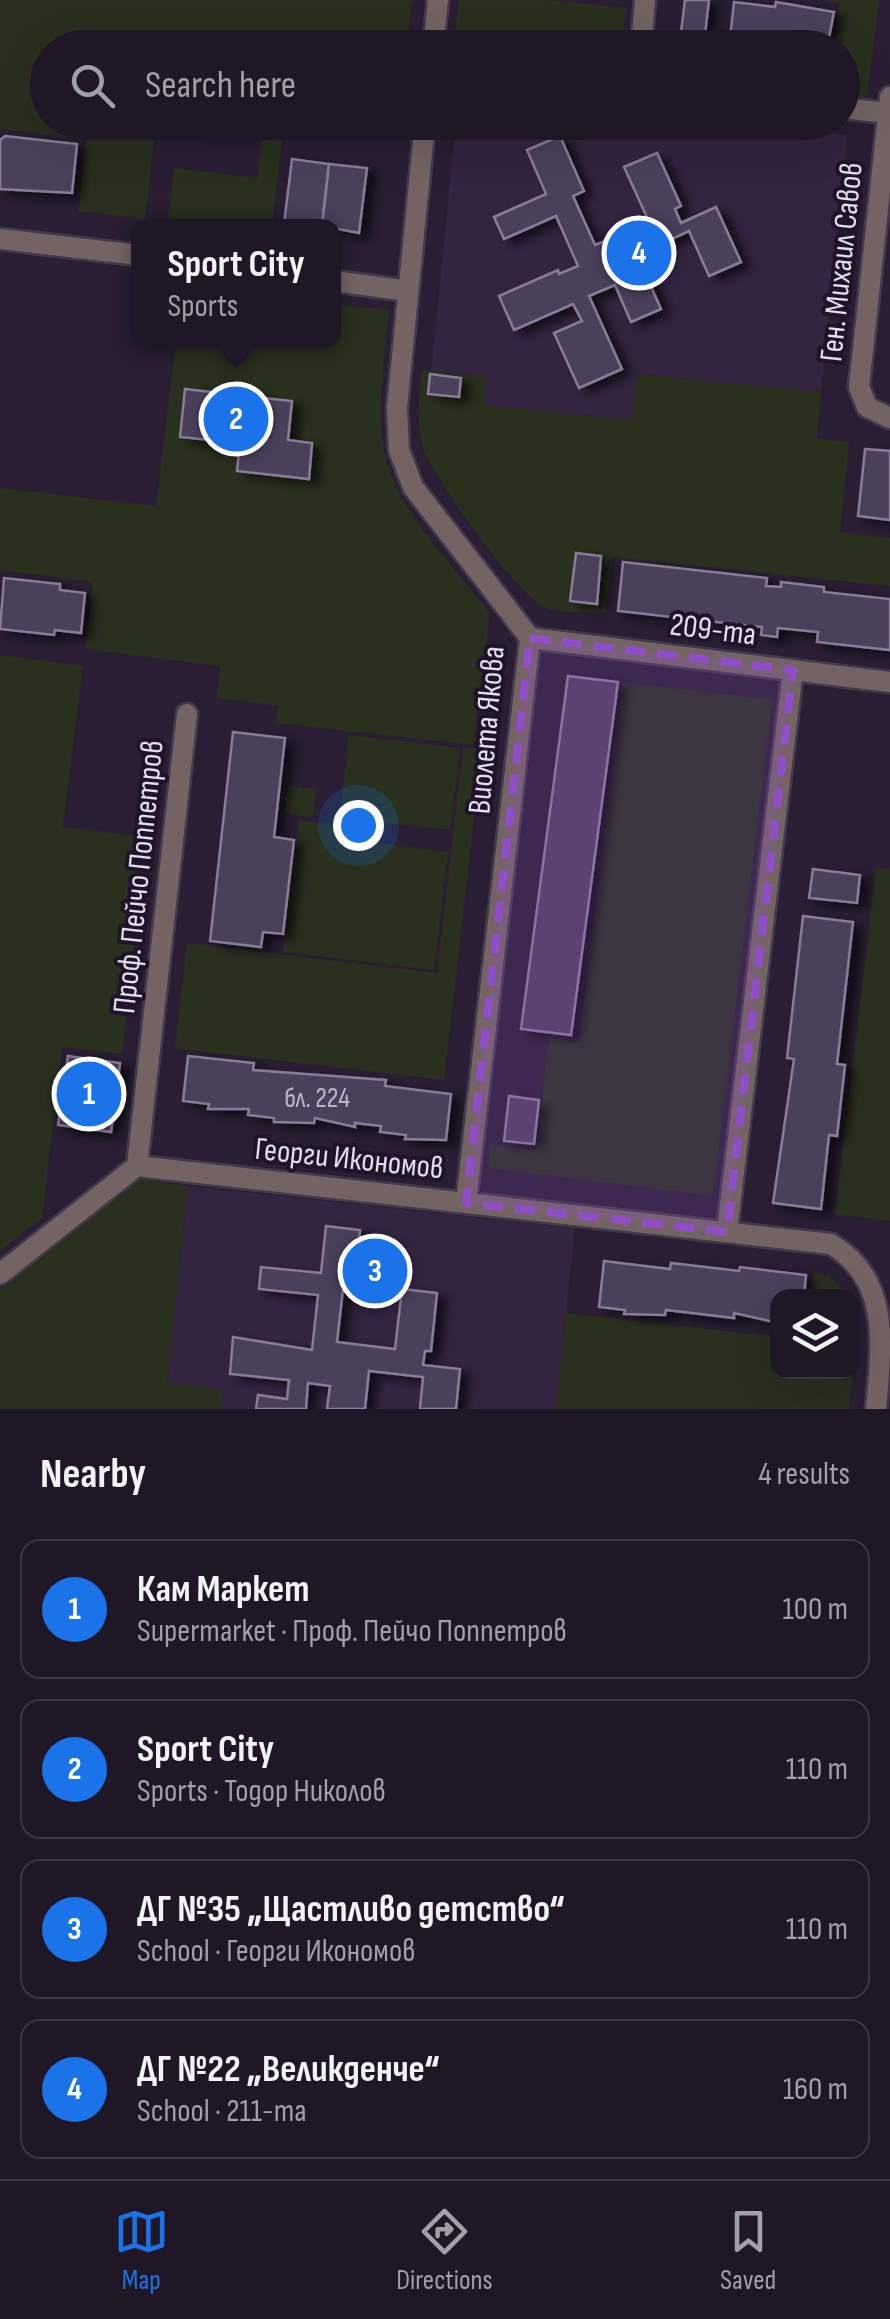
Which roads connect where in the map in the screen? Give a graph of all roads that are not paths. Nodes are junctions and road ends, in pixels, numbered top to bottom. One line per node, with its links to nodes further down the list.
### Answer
1 (438, 0): 3 (street)
2 (646, 0): 4 (street)
3 (435, 30)
4 (643, 30)
5 (889, 105): 6 (street); 12 (street, Ген. Михаил Савов)
6 (860, 107)
7 (423, 140): 11 (street, Виолета Якова)
8 (0, 239): 9 (street)
9 (131, 254)
10 (341, 281): 11 (street)
11 (408, 291): 13 (street, Виолета Якова)
12 (890, 418)
13 (530, 638): 14 (street, 209-та); 18 (street, Виолета Якова)
14 (793, 670): 15 (street, 209-та); 19 (street)
15 (890, 682)
16 (187, 714): 17 (street, Проф. Пейчо Поппетров)
17 (137, 1166): 18 (street, Георги Икономов); 20 (street)
18 (466, 1203): 19 (street, Георги Икономов)
19 (727, 1232): 21 (street, Георги Икономов)
20 (0, 1274)
21 (876, 1409)

